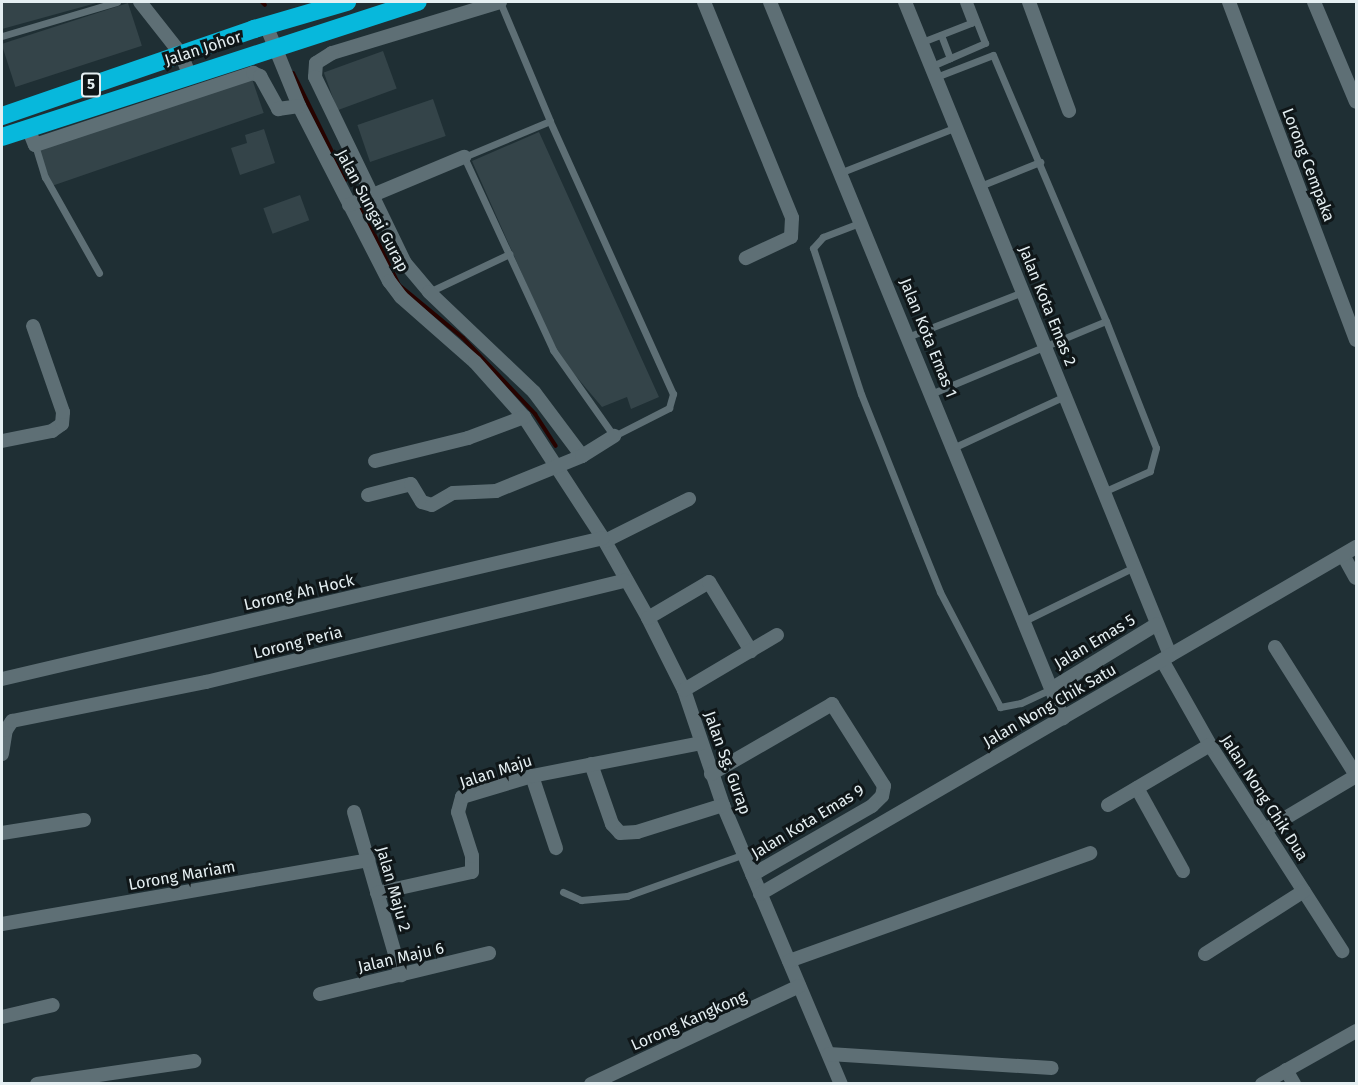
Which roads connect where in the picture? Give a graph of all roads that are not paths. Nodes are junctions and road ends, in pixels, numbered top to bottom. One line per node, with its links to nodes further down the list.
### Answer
1 (117, 2): 17 (lane)
2 (140, 2): 20 (street)
3 (347, 2): 14 (highway, Jalan Johor / 5)
4 (418, 2): 19 (highway, Jalan Johor / 5)
5 (500, 2): 29 (lane); 37 (street)
6 (704, 2): 41 (street)
7 (774, 2): 35 (street, Jalan Kota Emas 1)
8 (905, 2): 18 (street, Jalan Kota Emas 2)
9 (963, 2): 16 (lane)
10 (969, 2): 21 (lane)
11 (1029, 2): 26 (street)
12 (1229, 2): 48 (street, Lorong Cempaka)
13 (1314, 2): 24 (street)
14 (309, 7): 15 (highway, Jalan Johor / 5)
15 (266, 25): 19 (street, Jalan Sungai Gurap); 20 (highway, Jalan Johor / 5)
16 (941, 35): 18 (lane); 21 (lane)
17 (2, 36)
18 (922, 42): 22 (street, Jalan Kota Emas 2)
19 (274, 47): 23 (highway, Jalan Johor / 5); 25 (street, Jalan Sungai Gurap)
20 (181, 54): 23 (street); 27 (highway, Jalan Johor / 5)
21 (950, 58): 22 (lane)
22 (934, 71): 30 (street, Jalan Kota Emas 2); 34 (lane)
23 (189, 74): 28 (highway, Jalan Johor / 5)
24 (1356, 102)
25 (299, 106): 28 (street); 38 (street, Jalan Sungai Gurap)
26 (1069, 111)
27 (2, 114)
28 (95, 115): 32 (highway, Jalan Johor / 5)
29 (550, 121): 33 (lane); 53 (lane)
30 (956, 127): 35 (lane); 36 (street, Jalan Kota Emas 2)
31 (2, 137): 32 (highway, Jalan Johor / 5)
32 (32, 137): 42 (lane)
33 (464, 157): 37 (street); 40 (lane)
34 (1040, 162): 36 (lane); 45 (lane)
35 (842, 172): 39 (street, Jalan Kota Emas 1)
36 (980, 186): 44 (street, Jalan Kota Emas 2)
37 (372, 193): 38 (street); 43 (street)
38 (349, 205): 52 (street, Jalan Sungai Gurap)
39 (862, 222): 47 (street, Jalan Kota Emas 1); 76 (lane)
40 (509, 254): 43 (lane); 53 (lane)
41 (746, 258)
42 (99, 273)
43 (429, 292): 56 (street)
44 (1023, 292): 47 (lane); 49 (street, Jalan Kota Emas 2)
45 (1106, 321): 49 (lane); 59 (lane)
46 (33, 326): 54 (street)
47 (910, 336): 50 (street, Jalan Kota Emas 1)
48 (1356, 340)
49 (1047, 348): 50 (lane); 51 (street, Jalan Kota Emas 2)
50 (933, 393): 55 (street, Jalan Kota Emas 1)
51 (1065, 396): 55 (lane); 59 (street, Jalan Kota Emas 2)
52 (524, 417): 57 (street); 58 (street, Jalan Sungai Gurap)
53 (614, 436): 56 (street)
54 (2, 441)
55 (955, 447): 69 (street, Jalan Kota Emas 1)
56 (582, 456): 58 (street)
57 (375, 461)
58 (558, 467): 60 (street); 62 (street, Jalan Sg. Gurap)
59 (1104, 492): 65 (street, Jalan Kota Emas 2)
60 (368, 495)
61 (689, 499): 62 (street, Lorong Ah Hock)
62 (604, 540): 67 (street, Jalan Sg. Gurap); 75 (street, Lorong Ah Hock)
63 (1356, 547): 64 (street, Jalan Nong Chik Satu)
64 (1342, 555): 66 (street); 74 (street, Jalan Nong Chik Satu)
65 (1134, 567): 69 (lane); 70 (street, Jalan Kota Emas 2)
66 (1356, 578)
67 (625, 581): 68 (street, Jalan Sg. Gurap); 81 (street, Lorong Peria)
68 (648, 618): 73 (street); 77 (street, Jalan Sg. Gurap)
69 (1024, 621): 76 (street, Jalan Kota Emas 1)
70 (1157, 624): 74 (street, Jalan Nong Chik Dua); 76 (street, Jalan Emas 5)
71 (777, 635): 73 (street)
72 (1275, 647): 84 (street)
73 (751, 651): 77 (street)
74 (1166, 658): 78 (street, Jalan Nong Chik Satu); 80 (street, Jalan Nong Chik Dua)
75 (2, 679)
76 (1051, 688): 78 (street, Jalan Kota Emas 1)
77 (684, 690): 79 (street, Jalan Sg. Gurap)
78 (1063, 718): 102 (street, Jalan Nong Chik Satu)
79 (701, 743): 82 (street, Jalan Maju); 83 (street, Jalan Sg. Gurap)
80 (1210, 745): 86 (street); 91 (street, Jalan Nong Chik Dua)
81 (2, 754)
82 (591, 764): 85 (street, Jalan Maju); 87 (street)
83 (711, 774): 87 (street, Jalan Sg. Gurap); 98 (street, Jalan Kota Emas 9)
84 (1356, 775): 91 (street)
85 (532, 776): 93 (street); 101 (street, Jalan Maju)
86 (1137, 789): 88 (street); 97 (street)
87 (723, 805): 95 (street, Jalan Sg. Gurap)
88 (1108, 805)
89 (354, 812): 96 (street, Jalan Maju 2)
90 (84, 820): 92 (street)
91 (1265, 830): 99 (street, Jalan Nong Chik Dua)
92 (2, 833)
93 (556, 848)
94 (1090, 853): 107 (street)
95 (744, 854): 98 (street, Jalan Sg. Gurap); 100 (lane)
96 (368, 860): 101 (street, Jalan Maju 2); 103 (street, Lorong Mariam)
97 (1183, 871)
98 (752, 875): 102 (street, Jalan Sg. Gurap)
99 (1304, 891): 104 (street, Jalan Nong Chik Dua); 106 (street)
100 (563, 892)
101 (377, 893): 108 (street, Jalan Maju 2)
102 (760, 894): 107 (street, Jalan Sg. Gurap)
103 (2, 924)
104 (1342, 951)
105 (489, 953): 108 (street, Jalan Maju 6)
106 (1204, 954)
107 (789, 962): 109 (street, Jalan Sg. Gurap)
108 (401, 975): 110 (street, Jalan Maju 6)
109 (799, 986): 114 (street, Jalan Sg. Gurap); 119 (street, Lorong Kangkong)
110 (320, 994)
111 (53, 1005): 112 (street)
112 (2, 1017)
113 (1356, 1031): 117 (street)
114 (829, 1054): 116 (street); 120 (street, Jalan Sg. Gurap)
115 (194, 1061): 118 (street)
116 (1052, 1068)
117 (1286, 1070): 121 (street); 122 (street)
118 (37, 1083)
119 (591, 1083)
120 (840, 1083)
121 (1262, 1083)
122 (1294, 1083)

